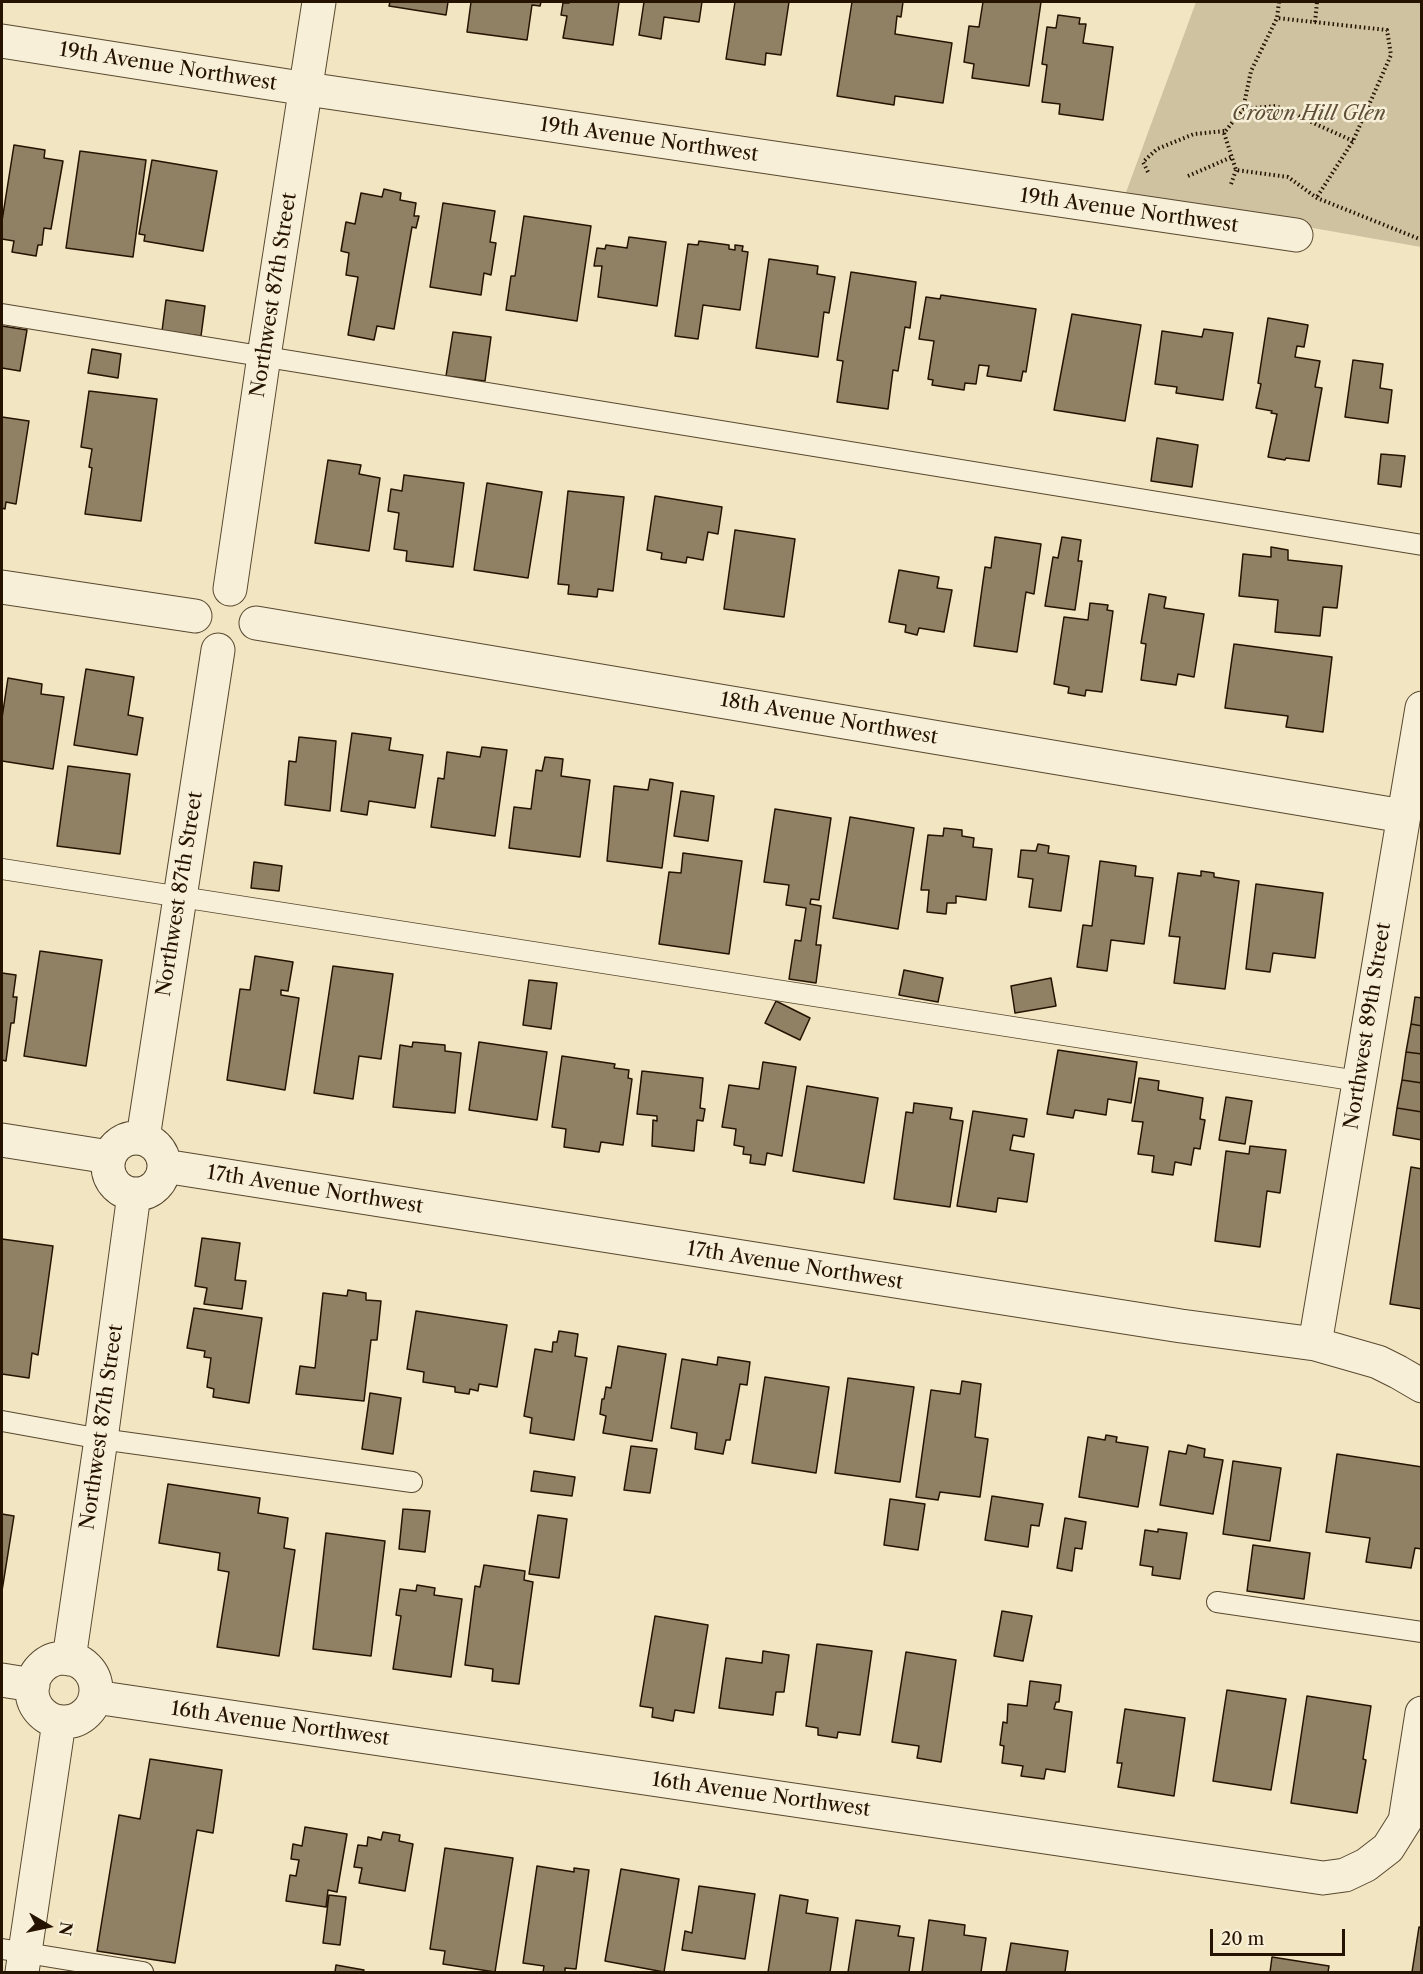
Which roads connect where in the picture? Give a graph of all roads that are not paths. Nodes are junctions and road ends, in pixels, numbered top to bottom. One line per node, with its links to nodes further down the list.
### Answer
1 (320, 2): 3 (street, Northwest 87th Street)
2 (2, 41): 3 (street, 19th Avenue Northwest)
3 (307, 89): 4 (street, 19th Avenue Northwest); 6 (street, Northwest 87th Street)
4 (1296, 236)
5 (2, 314): 6 (lane)
6 (264, 356): 7 (lane); 9 (street, Northwest 87th Street)
7 (1422, 545)
8 (2, 587): 10 (street)
9 (230, 589): 10 (street); 11 (street)
10 (195, 616): 12 (street)
11 (255, 623): 12 (street); 14 (street, 18th Avenue Northwest)
12 (218, 650): 16 (street, Northwest 87th Street)
13 (1422, 708): 14 (street, Northwest 89th Street)
14 (1402, 816): 17 (street, Northwest 89th Street)
15 (2, 869): 16 (lane)
16 (179, 898): 17 (lane); 18 (street, Northwest 87th Street)
17 (1358, 1081): 23 (street, Northwest 89th Street)
18 (143, 1138): 20 (street); 21 (street)
19 (2, 1140): 20 (street)
20 (109, 1157): 22 (street)
21 (164, 1166): 22 (street); 23 (street, 17th Avenue Northwest)
22 (134, 1194): 26 (street, Northwest 87th Street)
23 (1315, 1344): 24 (street, 17th Avenue Northwest)
24 (1420, 1385)
25 (2, 1422): 26 (lane)
26 (101, 1439): 27 (lane); 30 (street, Northwest 87th Street)
27 (412, 1482)
28 (1217, 1602): 29 (lane)
29 (1422, 1632)
30 (69, 1659): 32 (street); 33 (street)
31 (2, 1680): 32 (street)
32 (33, 1685): 35 (street)
33 (95, 1697): 34 (street, 16th Avenue Northwest); 35 (street)
34 (1422, 1713)
35 (59, 1722): 36 (street)
36 (16, 1958): 37 (lane)
37 (143, 1972)

